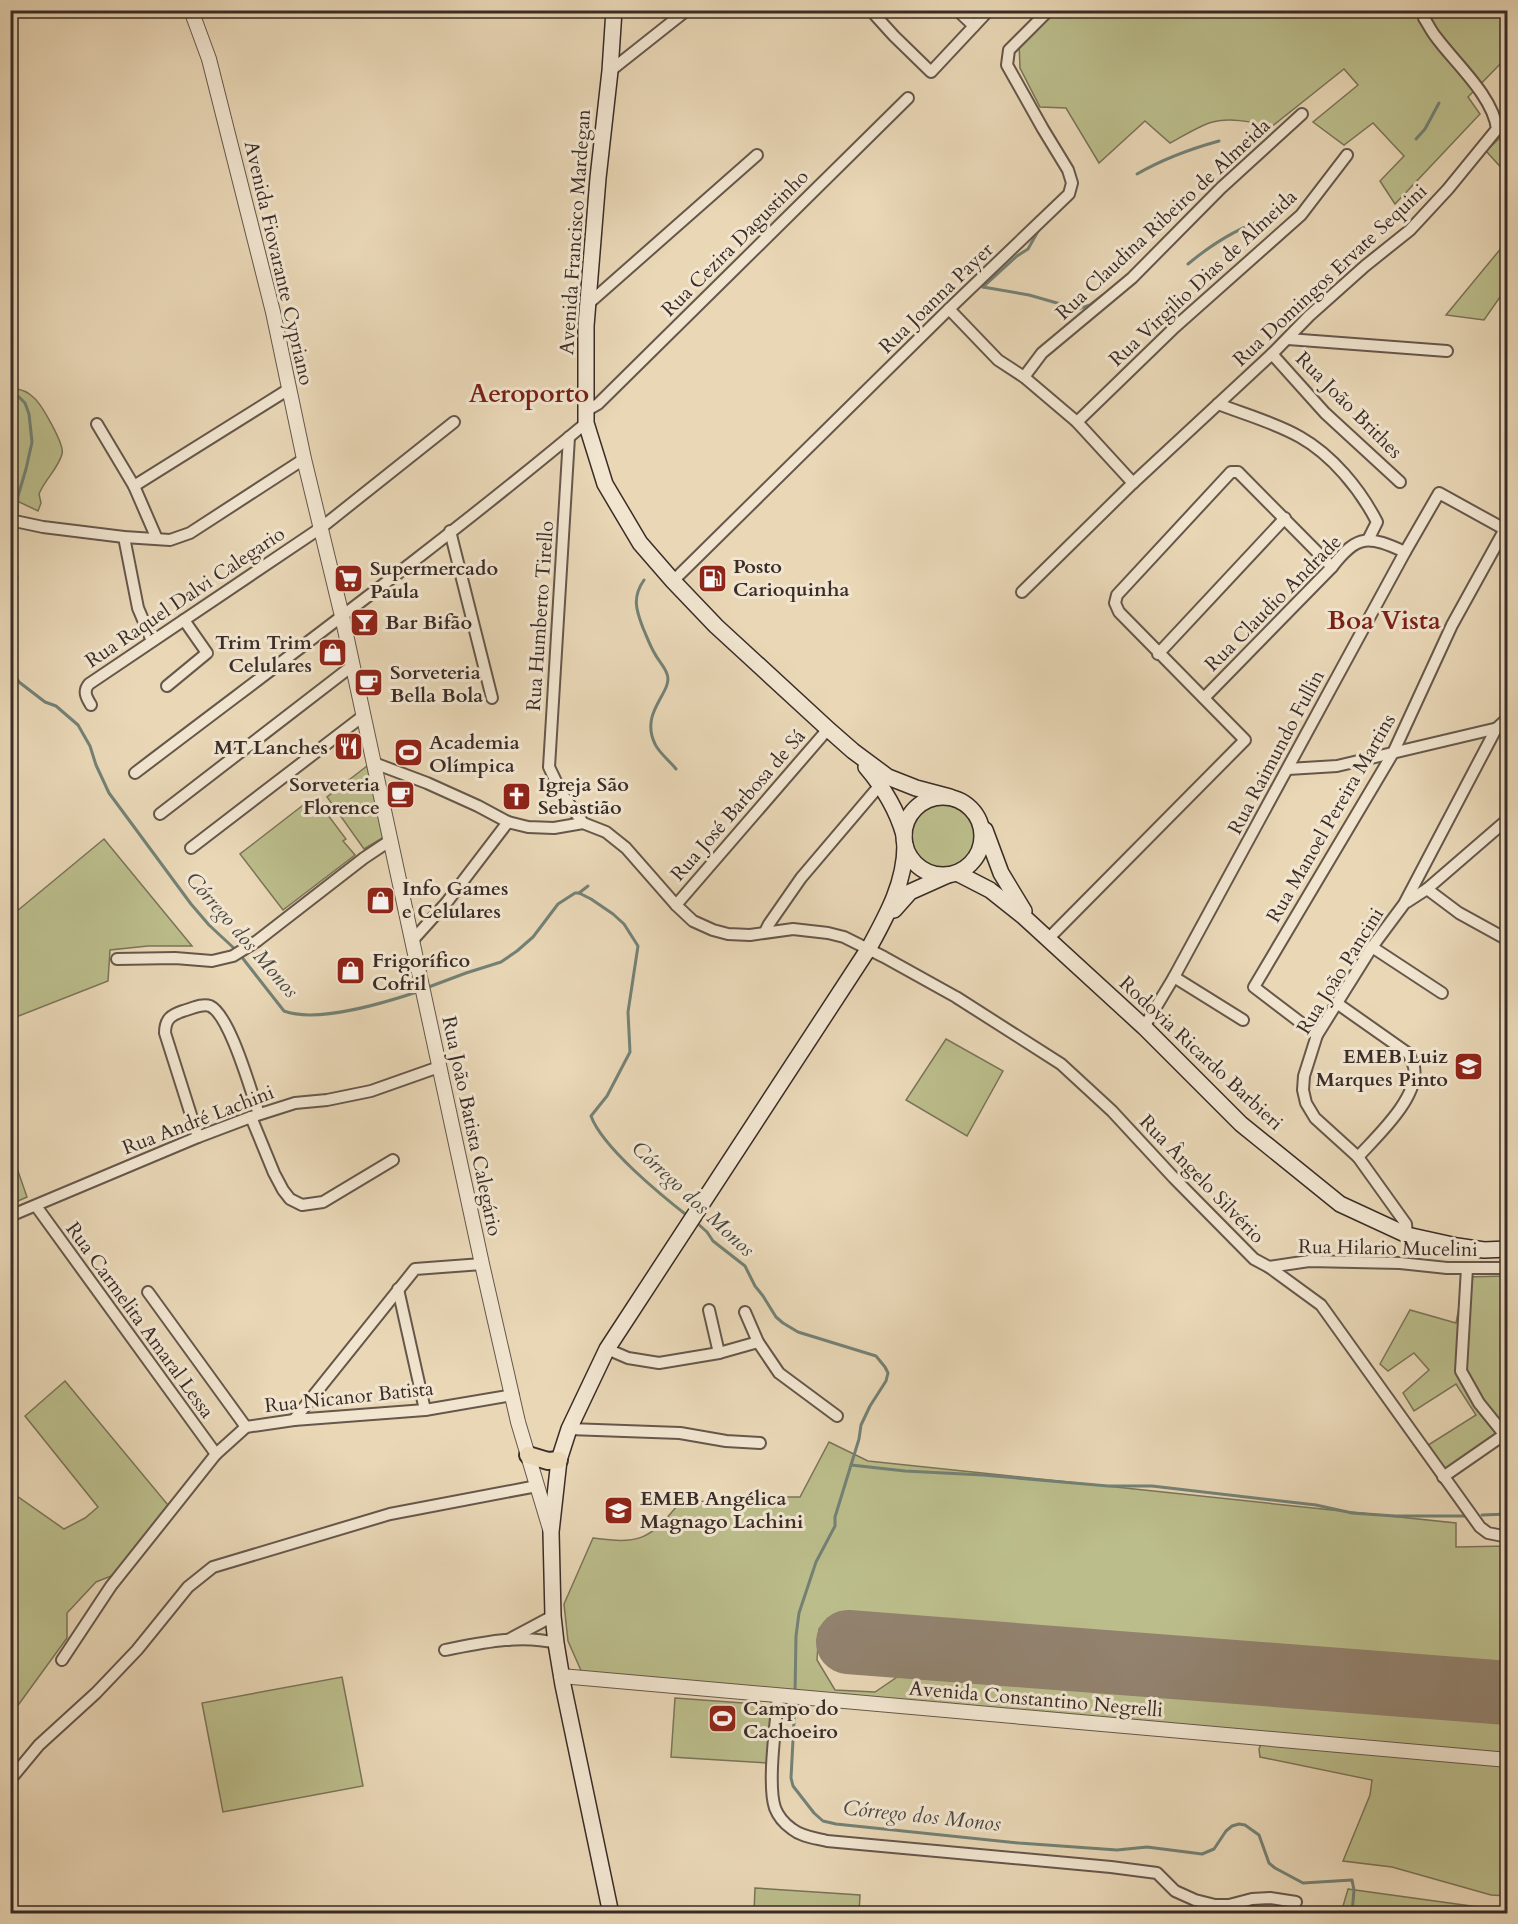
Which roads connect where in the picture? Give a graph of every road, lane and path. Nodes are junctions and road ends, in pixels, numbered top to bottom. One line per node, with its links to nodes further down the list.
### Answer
1 (192, 10): 21 (street, Avenida Fiovarante Cypriano)
2 (614, 10): 10 (main road, Avenida Francisco Mardegan)
3 (687, 10): 10 (street)
4 (874, 10): 9 (street)
5 (957, 10): 9 (street)
6 (989, 10): 9 (street)
7 (1049, 10): 16 (street, Rua Joanna Payer)
8 (1424, 18): 17 (street, Rua Domingos Ervate Sequini)
9 (975, 26)
10 (610, 71): 15 (main road, Avenida Francisco Mardegan)
11 (908, 98): 23 (street, Rua Cezira Dagustinho)
12 (1302, 114): 20 (street, Rua Claudina Ribeiro de Almeida)
13 (757, 155): 15 (street)
14 (1347, 155): 25 (street, Rua Virgilio Dias de Almeida)
15 (588, 304): 23 (main road, Avenida Francisco Mardegan)
16 (949, 309): 20 (street); 42 (street, Rua Joanna Payer)
17 (1288, 339): 18 (street); 19 (street, Rua Domingos Ervate Sequini)
18 (1447, 351)
19 (1272, 354): 22 (street, Rua Domingos Ervate Sequini); 29 (street, Rua João Brithes)
20 (1024, 377): 25 (street)
21 (289, 389): 28 (street, Avenida Fiovarante Cypriano); 31 (street)
22 (1218, 404): 30 (street, Rua Domingos Ervate Sequini); 39 (street)
23 (586, 417): 27 (street, Rua Cezira Dagustinho); 42 (main road, Avenida Francisco Mardegan)
24 (454, 422): 34 (street, Rua Raquel Dalvi Calegario)
25 (1077, 422): 30 (street)
26 (97, 424): 31 (street)
27 (569, 436): 36 (street, Rua Cezira Dagustinho); 69 (street, Rua Humberto Tirello)
28 (304, 459): 34 (street, Avenida Fiovarante Cypriano); 38 (street)
29 (1400, 482)
30 (1133, 483): 43 (street, Rua Domingos Ervate Sequini)
31 (134, 486): 38 (street)
32 (1285, 518): 41 (street); 47 (street); 47 (street)
33 (15, 521): 37 (street)
34 (322, 527): 44 (street, Rua João Batista Calegário); 45 (street, Rua Raquel Dalvi Calegario)
35 (1506, 530): 40 (street, Rua Raimundo Fullin); 59 (street, Rua Manoel Pereira Martins)
36 (450, 531): 44 (street, Rua Cezira Dagustinho); 50 (street)
37 (124, 537): 38 (street); 46 (street)
38 (157, 539)
39 (1368, 540): 40 (street, Rua Claudio Andrade); 41 (street, Rua Claudio Andrade)
40 (1405, 552): 61 (street, Rua Raimundo Fullin)
41 (1332, 567): 51 (street, Rua Claudio Andrade)
42 (673, 581): 56 (main road, Avenida Francisco Mardegan)
43 (1022, 592)
44 (342, 616): 48 (street, Rua João Batista Calegário); 62 (street, Rua Cezira Dagustinho)
45 (184, 620): 46 (street, Rua Raquel Dalvi Calegario); 49 (street)
46 (153, 641): 52 (street, Rua Raquel Dalvi Calegario)
47 (1158, 654): 51 (street)
48 (352, 666): 53 (street, Rua João Batista Calegário); 65 (street)
49 (167, 686)
50 (492, 698)
51 (1204, 698): 79 (street)
52 (91, 705)
53 (363, 716): 60 (street, Rua João Batista Calegário); 72 (street)
54 (1508, 718): 57 (street, Rua João Pancini)
55 (1508, 726): 57 (street)
56 (828, 729): 58 (main road, Avenida Francisco Mardegan); 76 (street, Rua José Barbosa de Sá)
57 (1496, 729): 59 (street); 75 (street, Rua João Pancini)
58 (853, 751): 63 (main road, Avenida Francisco Mardegan); 64 (main road, Avenida Francisco Mardegan)
59 (1393, 753): 61 (street); 90 (street, Rua Manoel Pereira Martins)
60 (374, 763): 68 (street); 70 (street, Rua João Batista Calegário)
61 (1288, 769): 85 (street, Rua Raimundo Fullin)
62 (135, 773)
63 (880, 785): 71 (main road, Avenida Francisco Mardegan); 78 (street)
64 (950, 797): 67 (main road); 71 (main road)
65 (160, 814)
66 (1508, 819): 74 (street)
67 (979, 820): 73 (main road); 79 (main road)
68 (507, 822): 69 (street); 81 (street)
69 (583, 823): 76 (street, Rua Ângelo Silvério)
70 (391, 840): 81 (street, Rua João Batista Calegário); 84 (street)
71 (905, 841): 73 (main road); 77 (main road)
72 (191, 848)
73 (953, 874): 77 (main road); 79 (main road)
74 (1427, 889): 75 (street); 80 (street)
75 (1404, 904): 82 (street, Rua João Pancini)
76 (676, 905): 78 (street, Rua Ângelo Silvério)
77 (882, 924): 83 (main road)
78 (765, 932): 83 (street, Rua Ângelo Silvério)
79 (1044, 935): 89 (main road, Rodovia Ricardo Barbieri)
80 (1508, 940)
81 (412, 941): 91 (street, Rua João Batista Calegário)
82 (1372, 947): 86 (street); 87 (street, Rua João Pancini)
83 (869, 948): 101 (street, Rua Ângelo Silvério); 109 (main road)
84 (117, 959)
85 (1174, 978): 88 (street); 89 (street, Rua Raimundo Fullin)
86 (1442, 993)
87 (1338, 1004): 90 (street, Rua João Pancini); 94 (street)
88 (1243, 1020)
89 (1144, 1027): 98 (main road, Rodovia Ricardo Barbieri)
90 (1317, 1035): 94 (street, Rua João Pancini)
91 (439, 1067): 92 (street, Rua André Lachini); 100 (street, Rua João Batista Calegário)
92 (255, 1115): 93 (street, Rua André Lachini); 93 (street); 95 (street)
93 (198, 1137): 96 (street, Rua André Lachini)
94 (1358, 1157): 98 (street, Rua João Pancini)
95 (393, 1160)
96 (36, 1206): 97 (street, Rua André Lachini); 119 (street, Rua Carmelita Amaral Lessa)
97 (10, 1216)
98 (1407, 1235): 99 (main road, Rodovia Ricardo Barbieri)
99 (1508, 1250)
100 (482, 1264): 104 (street); 111 (street, Rua João Batista Calegário)
101 (1269, 1267): 102 (street, Rua Hilario Mucelini); 122 (street, Rua Ângelo Silvério)
102 (1467, 1268): 103 (street, Rua Hilario Mucelini); 117 (street)
103 (1508, 1268)
104 (398, 1288): 112 (street); 114 (street)
105 (148, 1292): 115 (street, Rua Nicanor Batista)
106 (709, 1310): 110 (street)
107 (745, 1311): 108 (street)
108 (758, 1342): 110 (street); 113 (street)
109 (607, 1348): 110 (street); 116 (main road)
110 (720, 1353)
111 (513, 1395): 112 (street, Rua Nicanor Batista); 120 (street, Rua João Batista Calegário)
112 (425, 1410): 114 (street, Rua Nicanor Batista)
113 (837, 1416)
114 (294, 1420): 115 (street, Rua Nicanor Batista)
115 (246, 1427): 119 (street)
116 (569, 1429): 118 (street); 121 (main road)
117 (1506, 1433): 122 (street)
118 (760, 1443)
119 (216, 1454): 131 (street)
120 (528, 1455): 121 (main road); 124 (street, Rua João Batista Calegário)
121 (560, 1460): 123 (main road)
122 (1443, 1477): 126 (street, Rua Ângelo Silvério)
123 (557, 1485): 124 (street); 125 (main road)
124 (537, 1486): 125 (street, Rua João Batista Calegário); 135 (street)
125 (551, 1532): 127 (main road)
126 (1508, 1537)
127 (553, 1616): 128 (street); 129 (main road)
128 (507, 1640): 129 (street); 130 (street)
129 (556, 1643): 132 (main road)
130 (445, 1650)
131 (62, 1660)
132 (561, 1676): 133 (street, Avenida Constantino Negrelli); 137 (main road)
133 (782, 1697): 134 (street, Avenida Constantino Negrelli); 136 (street)
134 (1508, 1760)
135 (10, 1780)
136 (1296, 1902)
137 (611, 1914)

